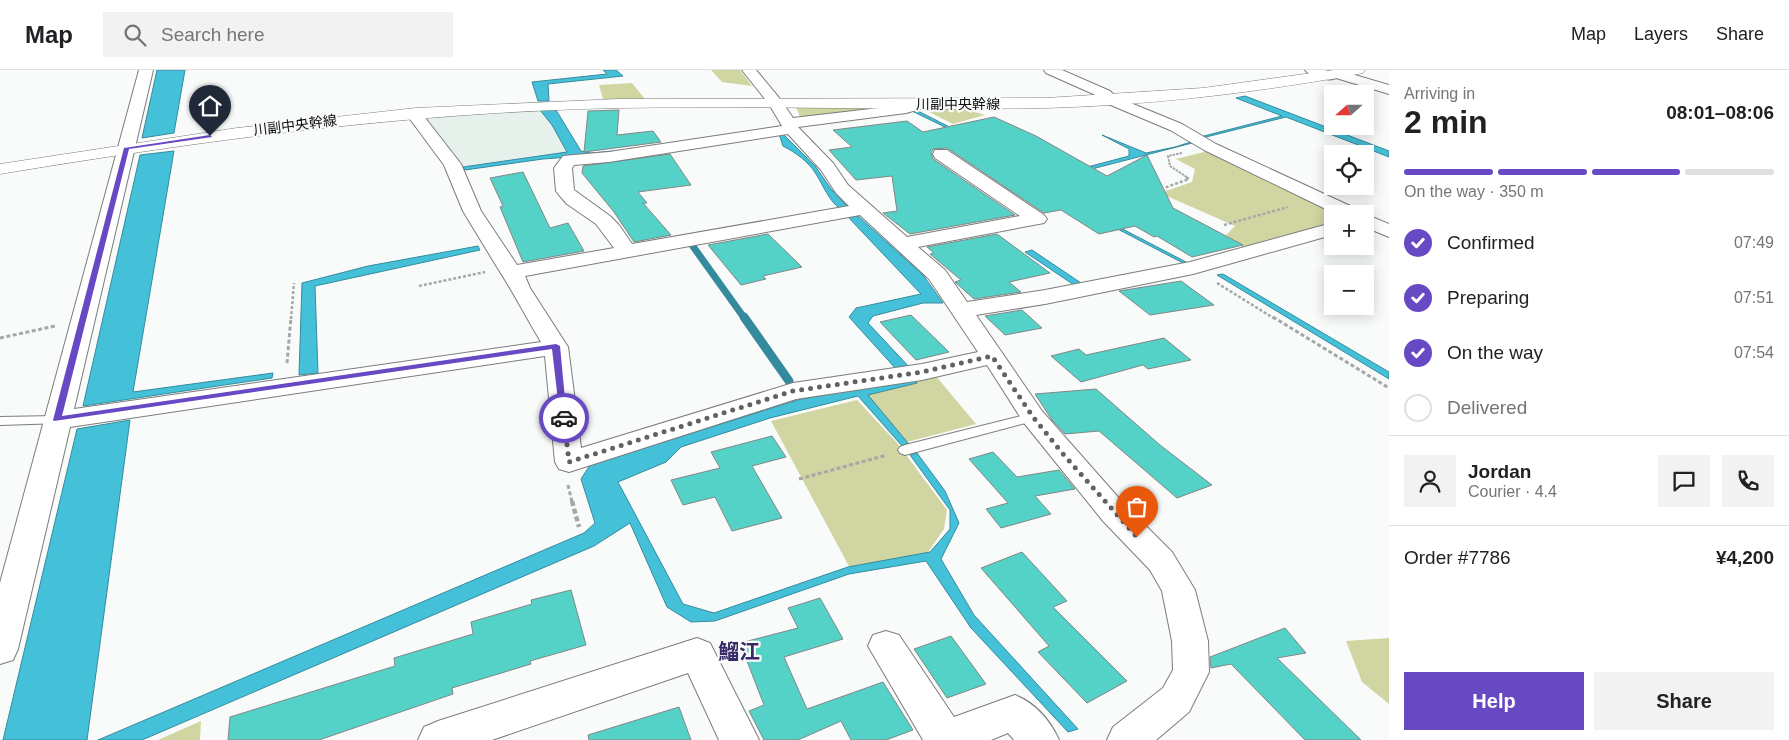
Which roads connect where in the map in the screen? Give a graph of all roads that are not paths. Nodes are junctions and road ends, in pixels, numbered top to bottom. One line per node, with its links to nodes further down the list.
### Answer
1 (146, 70): 12 (street)
2 (750, 70): 11 (street)
3 (1051, 70): 8 (street)
4 (1312, 70): 6 (street)
5 (1358, 70): 6 (street, 川副中央幹線)
6 (1334, 75): 7 (street); 8 (street, 川副中央幹線)
7 (1389, 90)
8 (1111, 100): 9 (street, 川副中央幹線); 15 (street)
9 (923, 104): 11 (street, 川副中央幹線); 11 (street)
10 (417, 113): 11 (street, 川副中央幹線); 12 (street, 川副中央幹線); 22 (street)
11 (785, 118): 16 (street); 21 (street)
12 (127, 148): 14 (street, 川副中央幹線); 27 (street)
13 (941, 154): 20 (street)
14 (0, 169)
15 (1333, 205)
16 (862, 209): 20 (street); 21 (street)
17 (1374, 224): 19 (street)
18 (1324, 231): 23 (street)
19 (1389, 231)
20 (903, 244): 23 (street)
21 (626, 250): 22 (street)
22 (510, 270): 24 (street)
23 (962, 310): 25 (street)
24 (556, 346): 25 (street); 27 (street)
25 (992, 356): 26 (street)
26 (1033, 417): 29 (lane); 36 (street)
27 (57, 420): 28 (lane); 31 (street)
28 (0, 421)
29 (905, 450)
30 (886, 646): 32 (street)
31 (0, 648)
32 (945, 739): 35 (street)
33 (438, 740): 34 (street)
34 (739, 740)
35 (1039, 740)
36 (1127, 740)

